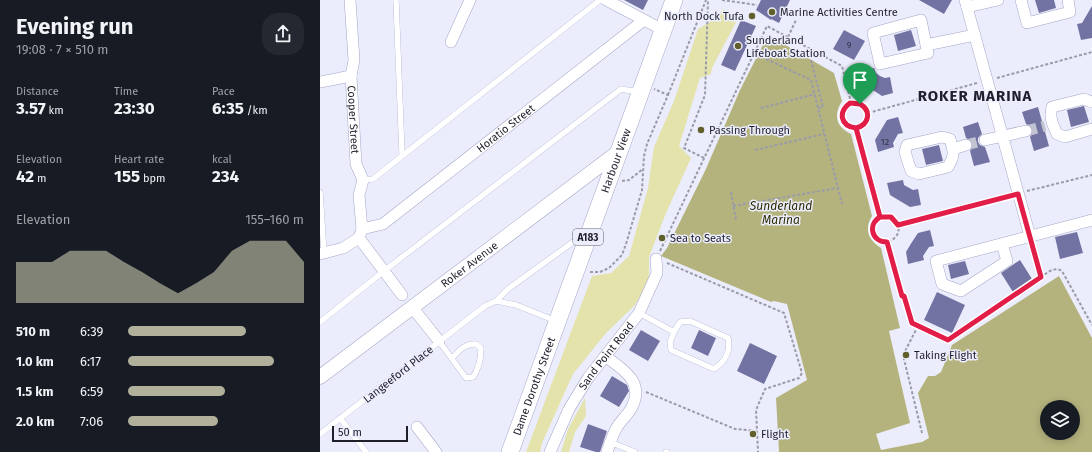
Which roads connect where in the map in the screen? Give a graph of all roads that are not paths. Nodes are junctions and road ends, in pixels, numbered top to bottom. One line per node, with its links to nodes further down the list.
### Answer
1 (350, 0): 16 (street, Cooper Street)
2 (396, 0): 27 (lane)
3 (470, 0): 14 (street)
4 (600, 0): 27 (lane)
5 (606, 0): 11 (street)
6 (674, 0): 12 (main road, Harbour View / A183)
7 (998, 0): 10 (street)
8 (1021, 0): 9 (street)
9 (1068, 0)
10 (966, 4): 13 (street)
11 (644, 20): 12 (street); 31 (street, Horatio Street)
12 (663, 30): 18 (main road, Harbour View / A183)
13 (975, 35): 15 (street); 22 (street)
14 (451, 42)
15 (926, 45): 15 (street)
16 (351, 76): 17 (street); 28 (street, Cooper Street)
17 (320, 82)
18 (647, 91): 26 (main road, Harbour View / A183); 37 (lane)
19 (1092, 102): 20 (street)
20 (1092, 129)
21 (1026, 131): 22 (street)
22 (1003, 137): 23 (street); 32 (street)
23 (985, 140)
24 (966, 145): 25 (street)
25 (953, 149): 25 (street)
26 (618, 152): 33 (main road, Harbour View / A183); 40 (street, Roker Avenue)
27 (402, 154): 28 (lane)
28 (363, 180): 31 (street)
29 (320, 192): 35 (lane)
30 (1091, 222): 32 (street)
31 (361, 233): 35 (street, Horatio Street); 37 (street)
32 (1030, 236): 34 (street)
33 (586, 242): 39 (lane); 42 (main road, Harbour View / A183)
34 (1002, 244): 34 (street)
35 (322, 253)
36 (656, 259): 41 (street, Sand Point Road)
37 (384, 271): 38 (street); 43 (lane)
38 (402, 294)
39 (496, 301): 42 (lane); 45 (lane)
40 (412, 307): 45 (street); 48 (street, Roker Avenue)
41 (640, 313): 44 (lane); 46 (street, Sand Point Road)
42 (557, 321): 55 (main road, Dame Dorothy Street / A183)
43 (320, 322)
44 (674, 332): 44 (lane)
45 (439, 342): 47 (lane, Langeeford Place); 49 (lane, Langeeford Place)
46 (605, 356): 52 (street); 56 (street, Sand Point Road)
47 (452, 358): 47 (lane, Langeeford Place)
48 (320, 377)
49 (340, 418): 51 (lane, Langeeford Place); 53 (lane)
50 (417, 427): 54 (street)
51 (320, 434)
52 (609, 447): 57 (lane)
53 (366, 452)
54 (436, 452)
55 (510, 452)
56 (550, 452)
57 (635, 452)

